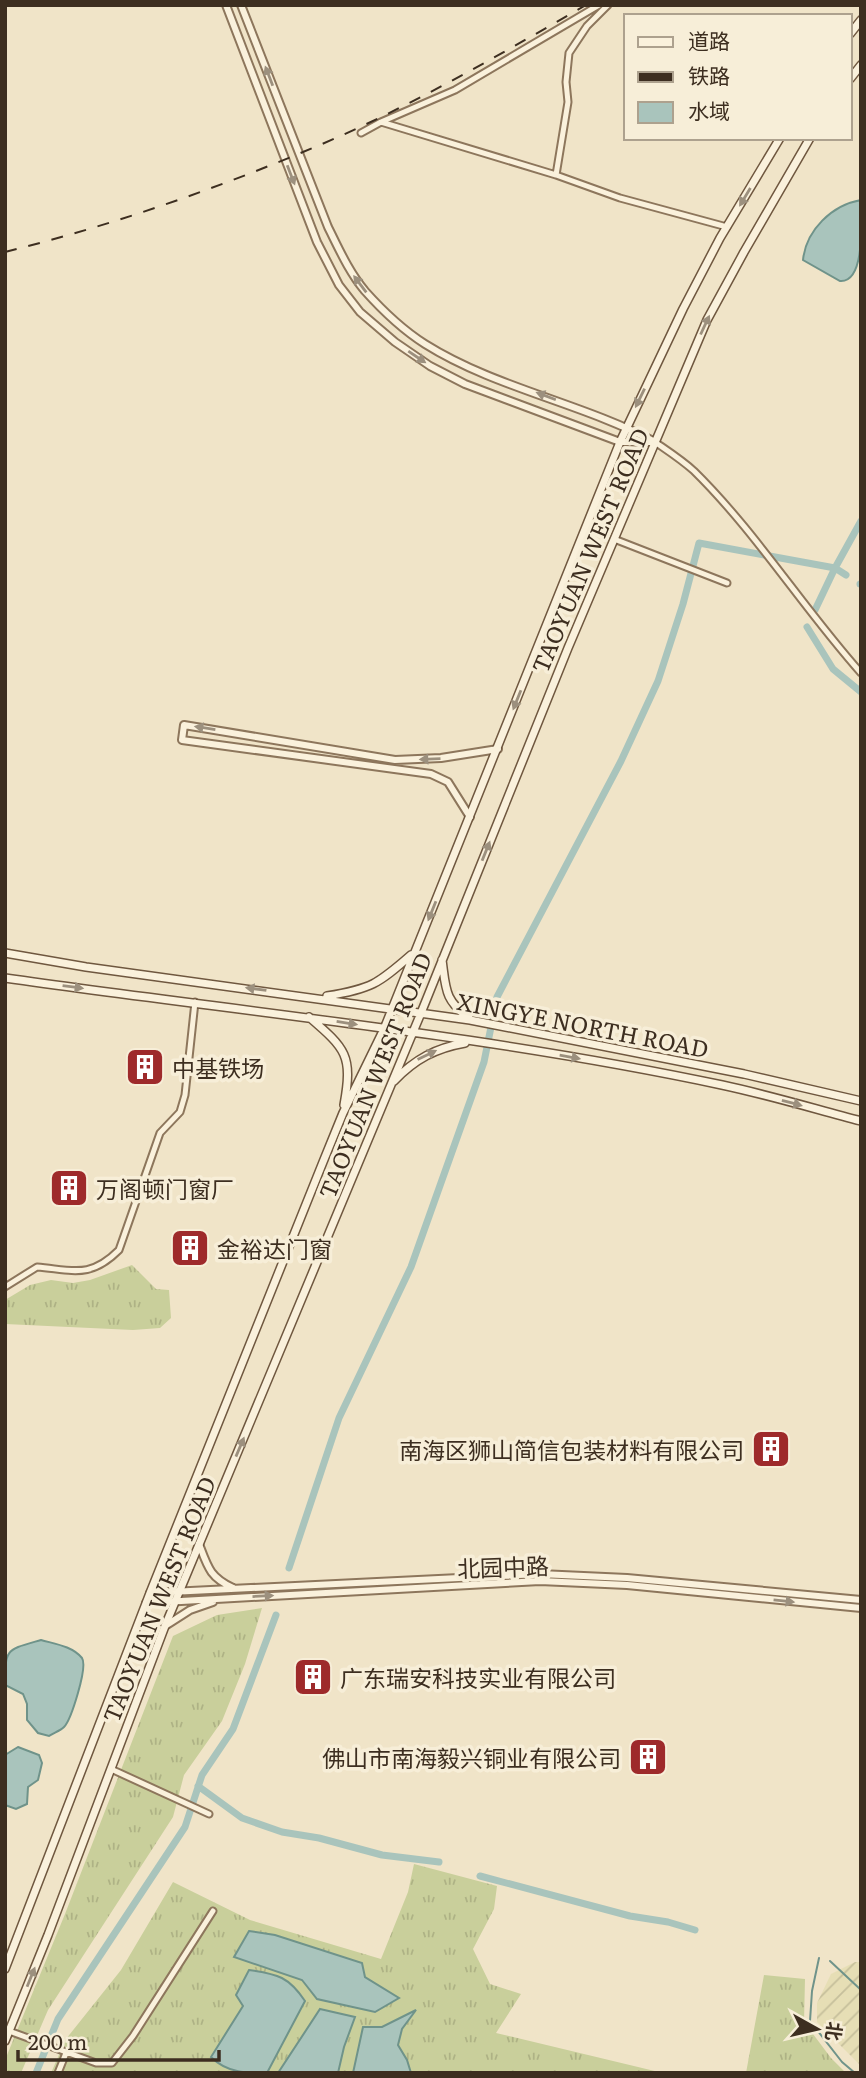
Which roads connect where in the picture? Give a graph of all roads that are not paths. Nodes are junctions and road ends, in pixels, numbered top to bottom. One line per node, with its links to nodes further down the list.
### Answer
1 (226, 5): 12 (street, one-way to 12)
2 (241, 5): 11 (street, one-way to 2)
3 (600, 5): 5 (street)
4 (608, 5): 9 (street)
5 (381, 122): 6 (street); 9 (street)
6 (361, 133)
7 (779, 140): 10 (main road, TAOYUAN WEST ROAD, one-way to 10)
8 (809, 140): 15 (main road, TAOYUAN WEST ROAD, one-way to 8)
9 (556, 175): 10 (street)
10 (727, 227): 13 (main road, TAOYUAN WEST ROAD, one-way to 13)
11 (472, 368): 12 (street); 13 (street, one-way to 11)
12 (466, 384): 14 (street)
13 (626, 426): 14 (main road, TAOYUAN WEST ROAD); 15 (street)
14 (620, 442): 15 (street); 19 (main road, TAOYUAN WEST ROAD, one-way to 19)
15 (655, 442): 16 (main road, TAOYUAN WEST ROAD); 18 (street)
16 (614, 538): 17 (street); 23 (main road, TAOYUAN WEST ROAD, one-way to 16)
17 (727, 583)
18 (861, 673)
19 (498, 749): 20 (main road, TAOYUAN WEST ROAD); 20 (street, one-way to 20)
20 (470, 817): 21 (main road, TAOYUAN WEST ROAD, one-way to 21)
21 (415, 952): 25 (main road); 27 (main road, TAOYUAN WEST ROAD)
22 (5, 953): 25 (main road, XINGYE NORTH ROAD, one-way to 22)
23 (442, 960): 28 (main road, TAOYUAN WEST ROAD); 30 (main road)
24 (5, 978): 26 (main road, XINGYE NORTH ROAD, one-way to 26)
25 (317, 998): 27 (main road, XINGYE NORTH ROAD)
26 (195, 1002): 29 (main road, XINGYE NORTH ROAD); 38 (street)
27 (392, 1008): 28 (main road, XINGYE NORTH ROAD); 31 (main road, TAOYUAN WEST ROAD)
28 (421, 1013): 30 (main road, XINGYE NORTH ROAD); 32 (main road, TAOYUAN WEST ROAD)
29 (308, 1017): 31 (main road, XINGYE NORTH ROAD, one-way to 31); 36 (main road)
30 (473, 1021): 35 (main road, XINGYE NORTH ROAD)
31 (384, 1029): 32 (main road, XINGYE NORTH ROAD); 36 (main road, TAOYUAN WEST ROAD)
32 (412, 1033): 33 (main road, XINGYE NORTH ROAD); 34 (main road, TAOYUAN WEST ROAD)
33 (472, 1042): 34 (main road, one-way to 33); 37 (main road, XINGYE NORTH ROAD, one-way to 37)
34 (391, 1084): 39 (main road, TAOYUAN WEST ROAD, one-way to 34)
35 (861, 1101)
36 (343, 1113): 42 (main road, TAOYUAN WEST ROAD)
37 (861, 1121)
38 (5, 1287)
39 (199, 1544): 40 (street); 41 (main road, TAOYUAN WEST ROAD)
40 (235, 1589): 41 (street, 北园中路); 44 (street, 北园中路)
41 (180, 1591): 42 (street, 北园中路); 45 (main road, TAOYUAN WEST ROAD)
42 (150, 1593): 46 (main road, TAOYUAN WEST ROAD)
43 (221, 1599): 45 (street, 北园中路); 47 (street, 北园中路, one-way to 47); 48 (street)
44 (861, 1600)
45 (176, 1601): 46 (street, 北园中路); 48 (main road, TAOYUAN WEST ROAD)
46 (146, 1603): 52 (main road, TAOYUAN WEST ROAD)
47 (861, 1608)
48 (166, 1626): 49 (main road, TAOYUAN WEST ROAD)
49 (111, 1769): 50 (street); 53 (main road, TAOYUAN WEST ROAD, one-way to 49)
50 (209, 1814)
51 (213, 1911): 55 (street)
52 (5, 1969)
53 (9, 2031): 54 (main road, TAOYUAN WEST ROAD); 55 (street)
54 (5, 2041)
55 (66, 2053): 56 (street)
56 (58, 2073)

